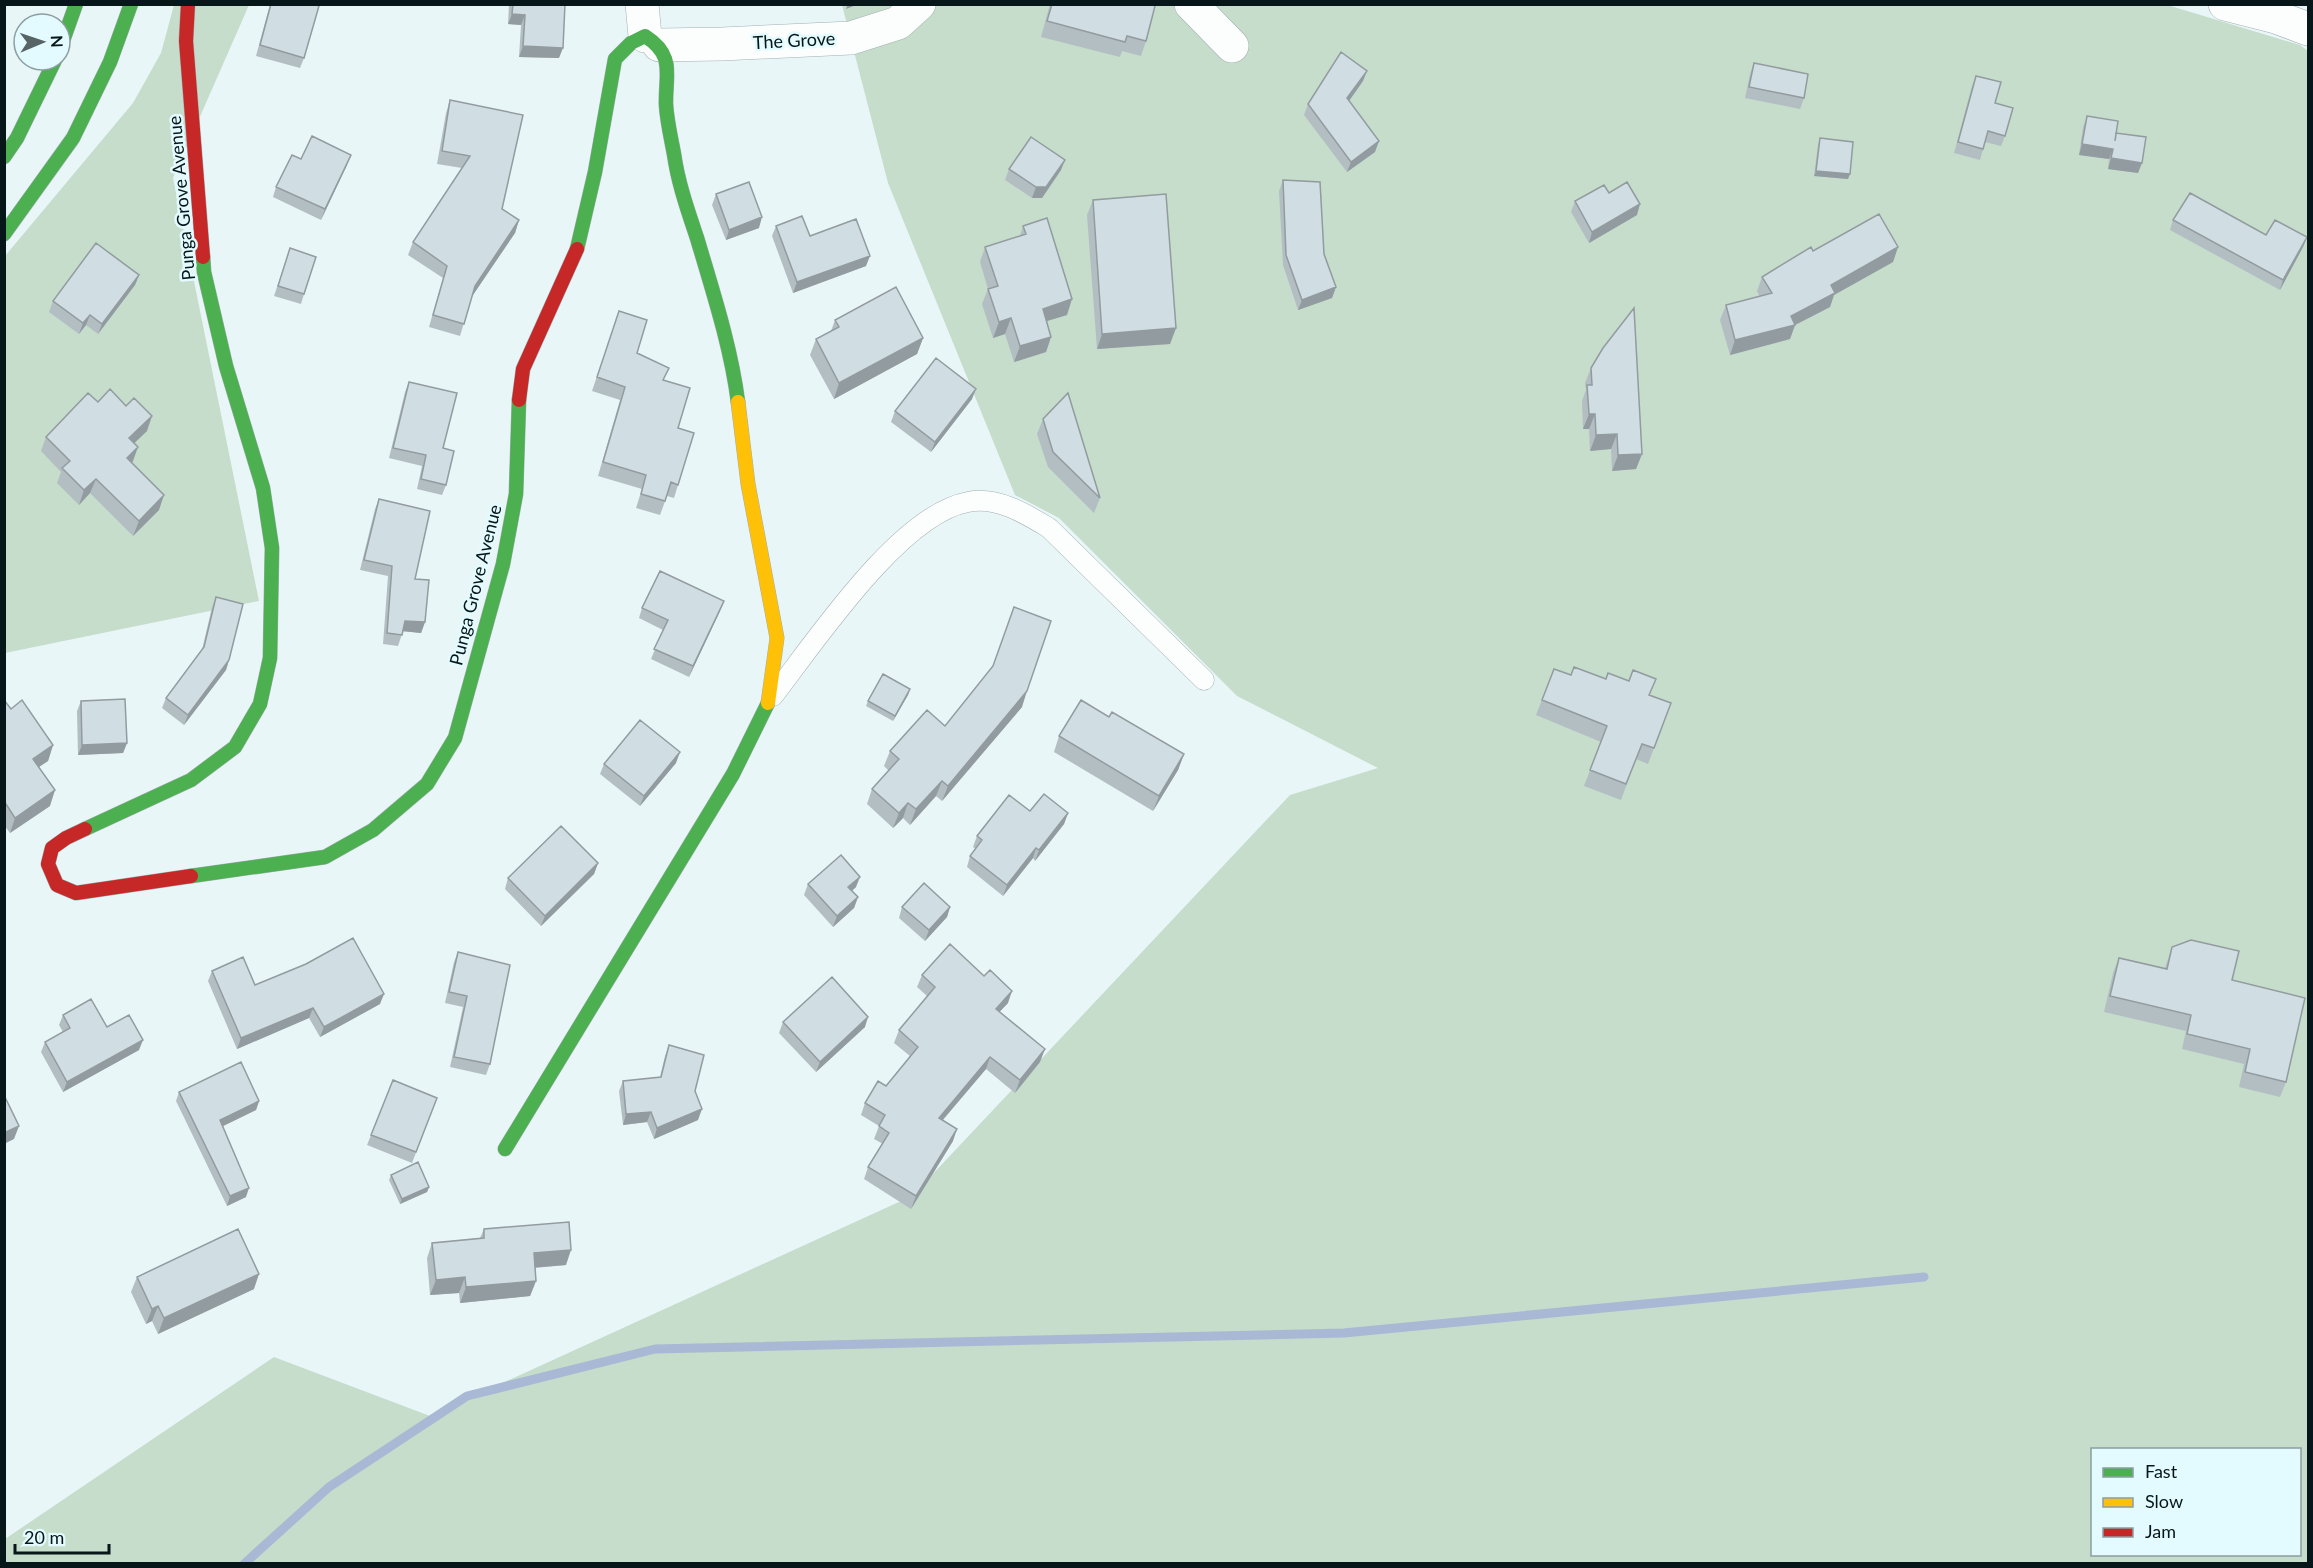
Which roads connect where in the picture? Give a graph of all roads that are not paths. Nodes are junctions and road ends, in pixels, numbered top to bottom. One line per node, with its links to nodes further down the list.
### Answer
1 (131, 4): 12 (street)
2 (188, 4): 8 (street, Punga Grove Avenue)
3 (642, 4): 8 (street)
4 (919, 4): 8 (street, The Grove)
5 (1191, 4): 9 (street)
6 (2225, 4): 7 (street)
7 (2308, 29)
8 (652, 40): 14 (street)
9 (1232, 46)
10 (49, 72): 11 (street)
11 (4, 157)
12 (4, 234)
13 (1204, 680): 14 (lane)
14 (769, 701): 15 (street)
15 (505, 1149)

